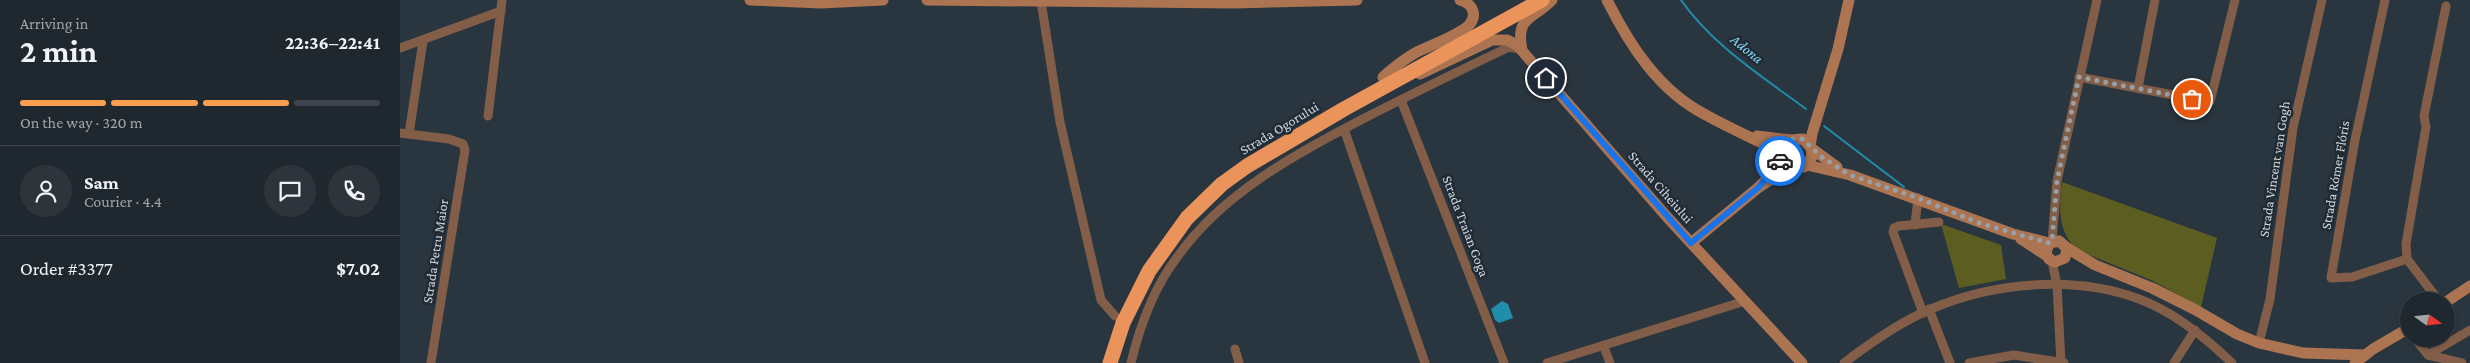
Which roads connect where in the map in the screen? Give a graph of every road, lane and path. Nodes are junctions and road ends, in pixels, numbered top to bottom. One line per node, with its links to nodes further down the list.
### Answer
1 (502, 0): 20 (street)
2 (750, 0): 3 (street)
3 (883, 0)
4 (926, 0): 17 (street)
5 (1357, 0): 18 (street)
6 (1460, 0): 24 (street)
7 (1527, 0): 24 (highway, Strada Ogorului)
8 (1542, 0): 26 (highway, Strada Ogorului)
9 (1552, 0): 23 (street)
10 (1607, 0): 33 (street)
11 (1849, 0): 28 (street)
12 (2097, 0): 25 (street)
13 (2155, 0): 27 (street)
14 (2235, 0): 27 (street)
15 (2322, 0): 57 (street, Strada Vincent van Gogh)
16 (2385, 0): 46 (street, Strada Rómer Flóris)
17 (1042, 1): 18 (street); 53 (street)
18 (1294, 1)
19 (2446, 6): 46 (street)
20 (501, 11): 21 (street); 30 (street)
21 (423, 41): 22 (street); 32 (street)
22 (400, 48)
23 (1522, 50): 26 (street, Strada Ciheiului); 29 (street); 44 (street, Strada Ciheiului)
24 (1383, 77): 53 (highway, Strada Ogorului)
25 (2079, 77): 27 (street); 45 (street)
26 (1399, 80): 65 (highway, Strada Ogorului)
27 (2138, 88)
28 (1824, 95): 34 (street); 35 (street)
29 (1401, 100): 31 (street); 69 (street, Strada Traian Goga)
30 (488, 116)
31 (1344, 129): 66 (street); 68 (street)
32 (405, 134): 63 (street, Strada Petru Maior)
33 (1746, 134): 34 (street); 36 (street)
34 (1794, 139): 35 (street); 36 (street)
35 (1811, 147): 37 (street); 39 (street)
36 (1782, 155): 38 (street); 40 (street)
37 (1808, 165): 38 (street); 39 (street)
38 (1791, 167): 40 (street)
39 (1850, 175): 41 (street)
40 (1759, 187): 44 (street)
41 (1918, 198): 43 (street); 45 (street)
42 (1938, 222): 43 (street)
43 (1915, 225): 52 (street)
44 (1691, 243): 51 (street, Strada Ciheiului)
45 (2057, 251): 47 (street); 57 (street)
46 (2407, 259): 49 (street)
47 (2057, 285): 52 (street); 54 (street); 76 (street)
48 (2470, 286): 50 (street)
49 (2432, 292)
50 (2455, 296)
51 (1745, 301): 58 (street); 72 (street, Strada Ciheiului)
52 (1926, 311): 73 (street); 74 (street)
53 (1115, 316): 64 (highway, Strada Ogorului)
54 (2195, 330): 77 (street); 78 (street)
55 (2470, 330): 62 (street)
56 (2400, 334): 61 (street)
57 (2259, 343): 61 (street)
58 (1604, 347): 70 (street); 71 (street)
59 (2422, 348): 62 (street)
60 (1235, 349): 67 (street)
61 (2365, 355): 79 (street)
62 (2428, 355): 80 (street)
63 (431, 363)
64 (1100, 363)
65 (1110, 363)
66 (1131, 363)
67 (1239, 363)
68 (1425, 363)
69 (1504, 363)
70 (1547, 363)
71 (1610, 363)
72 (1802, 363)
73 (1844, 363)
74 (1950, 363)
75 (1969, 363): 76 (street)
76 (2062, 363)
77 (2174, 363)
78 (2232, 363)
79 (2356, 363)
80 (2462, 363)

